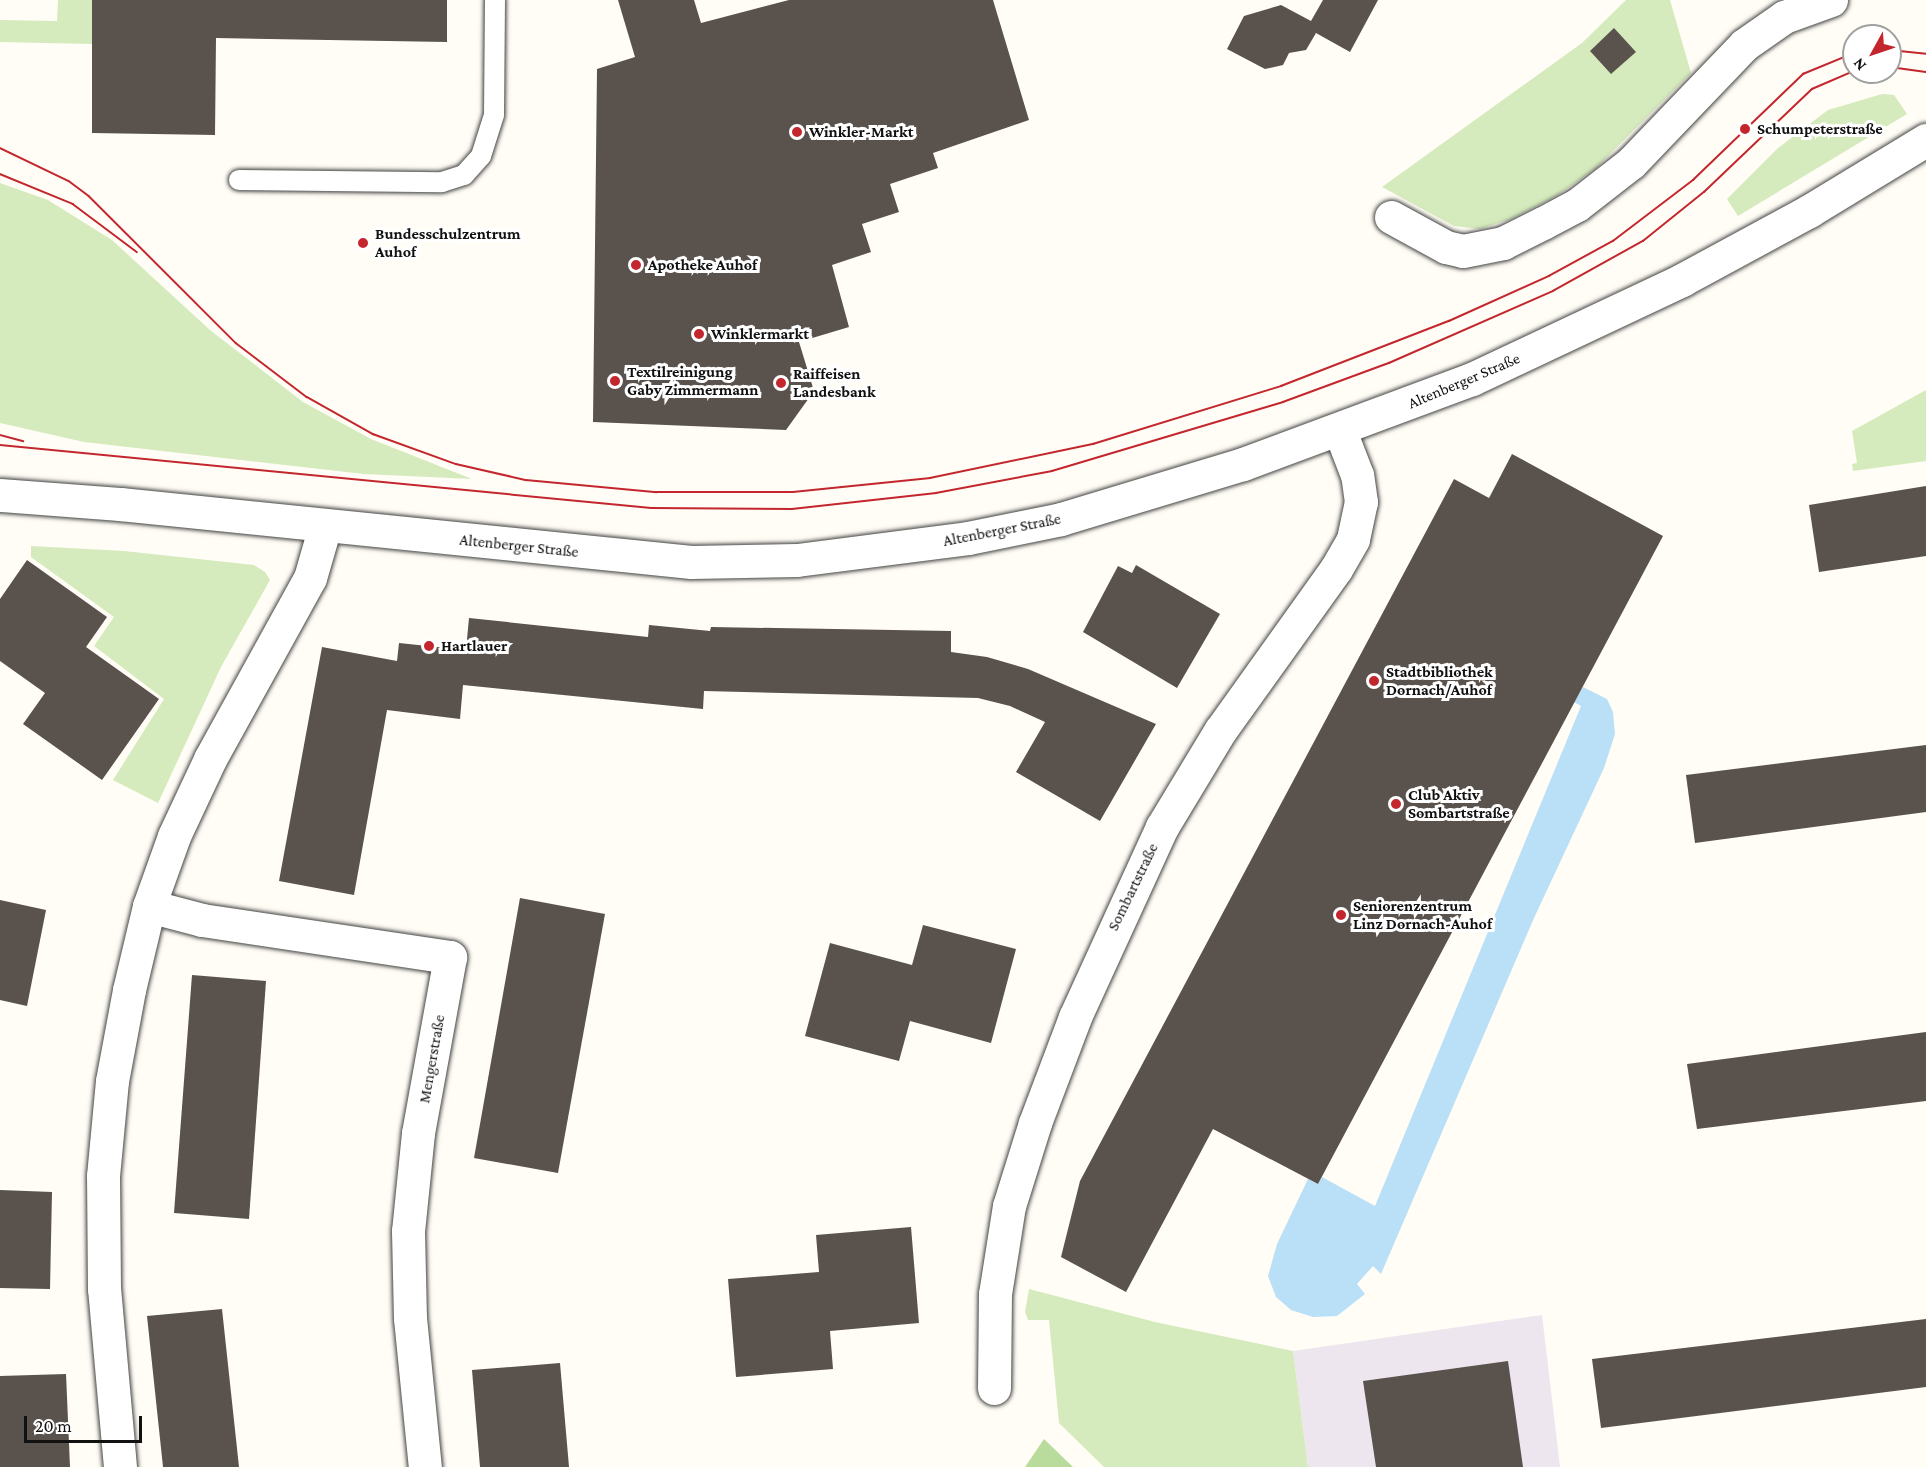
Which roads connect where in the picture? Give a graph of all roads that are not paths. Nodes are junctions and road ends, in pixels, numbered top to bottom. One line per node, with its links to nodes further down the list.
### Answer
1 (495, 0): 4 (lane)
2 (1831, 0): 5 (street)
3 (1926, 140): 6 (street, Altenberger Straße)
4 (239, 180)
5 (1391, 217)
6 (1340, 431): 8 (street, Altenberger Straße); 10 (street, Sombartstraße)
7 (0, 495): 8 (street, Altenberger Straße)
8 (325, 526): 9 (street)
9 (149, 906): 11 (street); 12 (street, Mengerstraße)
10 (994, 1388)
11 (120, 1467)
12 (425, 1467)

